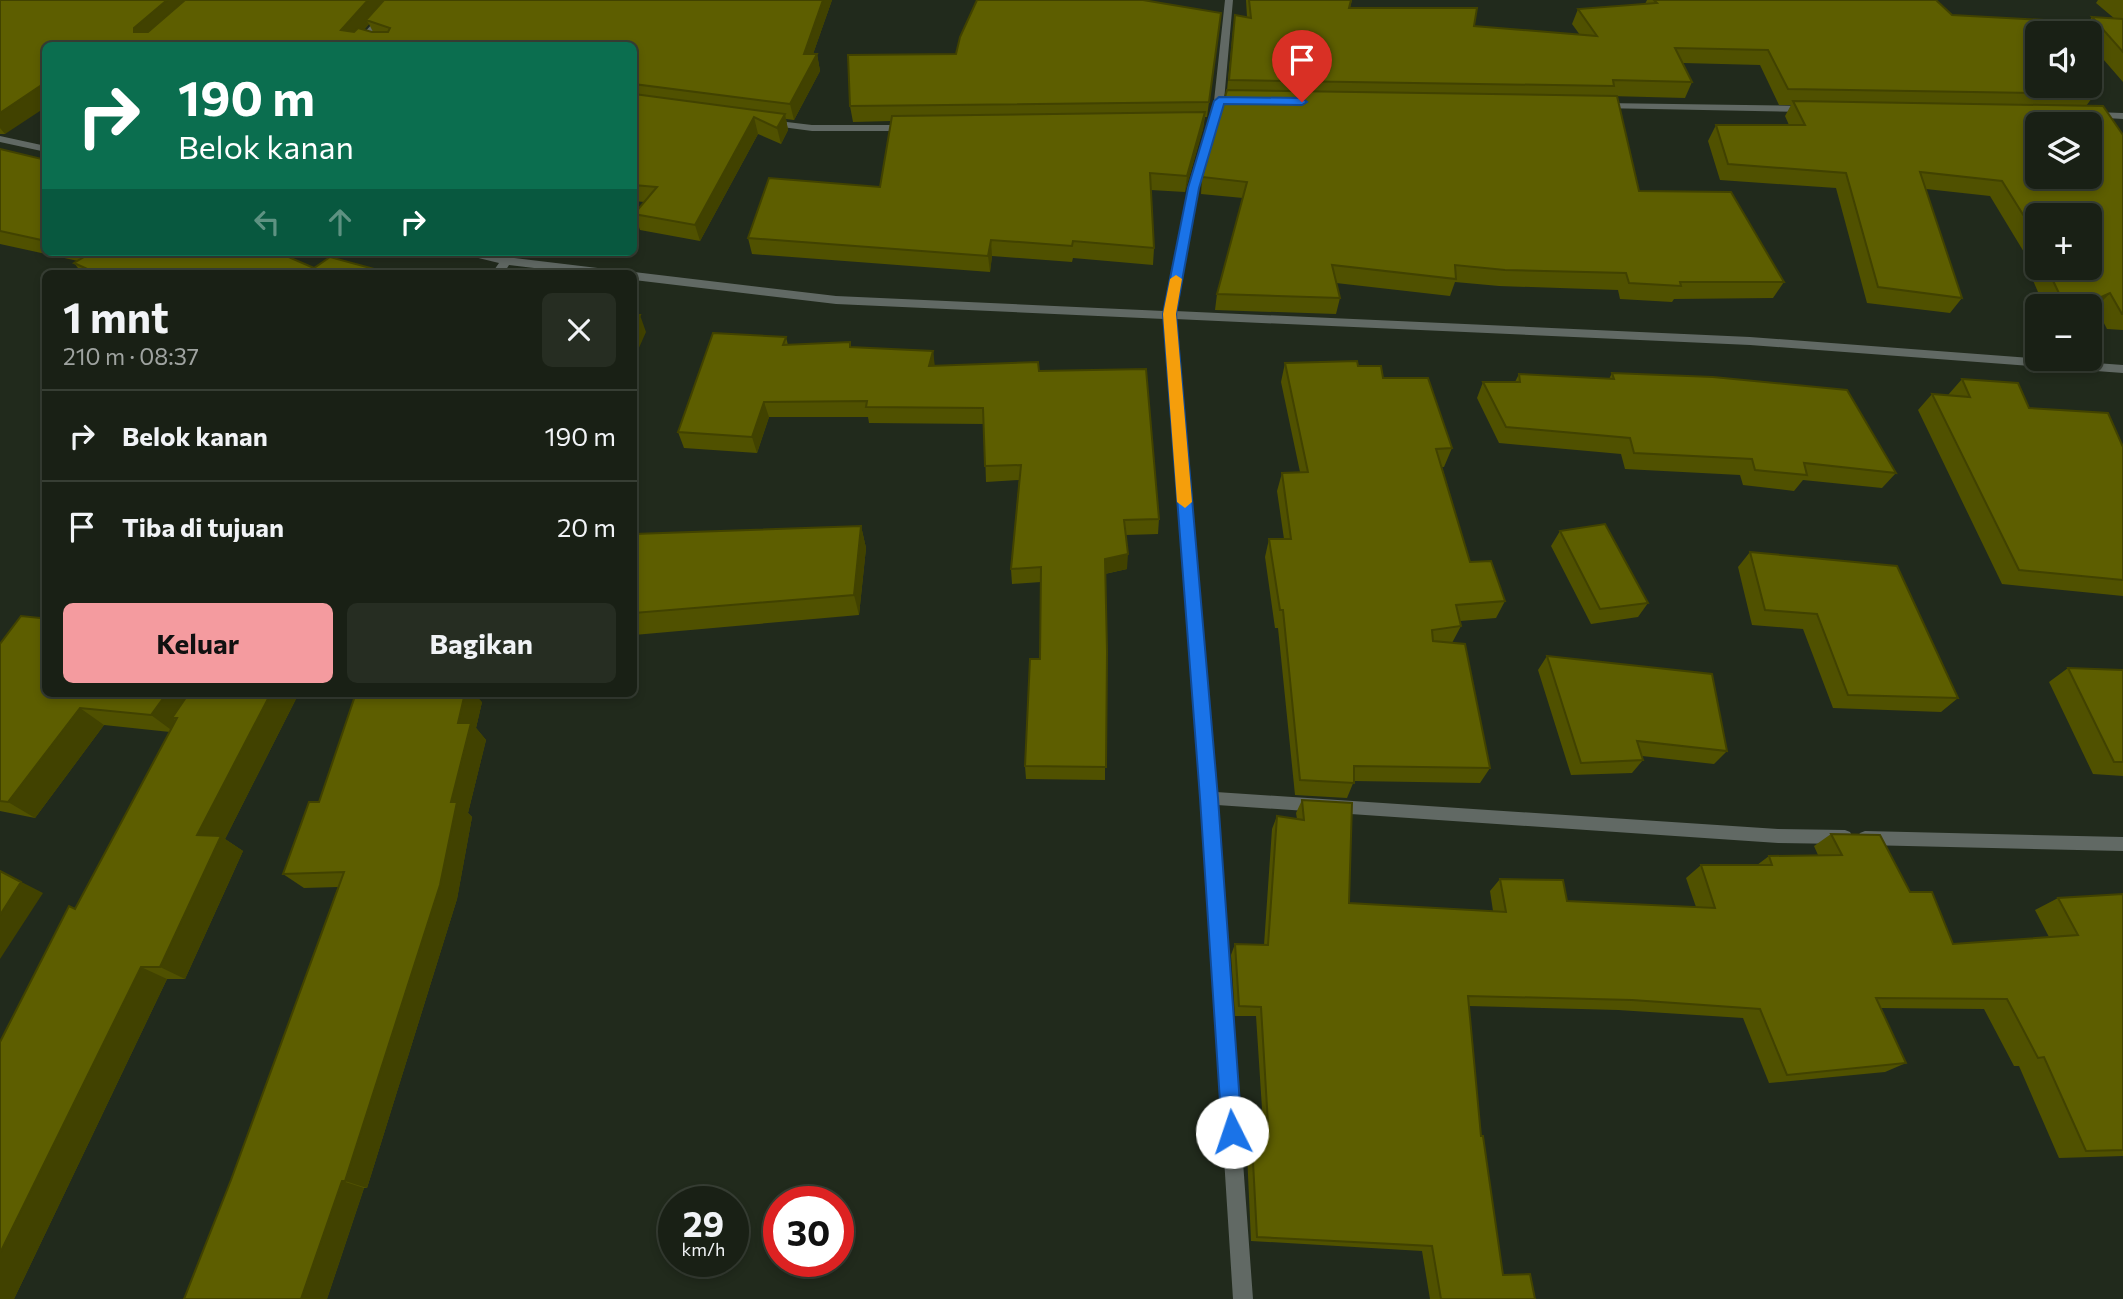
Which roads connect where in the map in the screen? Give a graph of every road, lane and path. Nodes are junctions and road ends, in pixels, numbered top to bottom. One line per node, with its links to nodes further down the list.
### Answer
1 (399, 0): 3 (street)
2 (1229, 0): 4 (street)
3 (364, 42)
4 (1219, 101): 5 (street); 13 (street)
5 (1233, 101)
6 (1590, 106): 7 (street)
7 (1824, 109)
8 (2102, 116): 9 (street)
9 (2108, 116): 10 (street); 14 (street)
10 (2123, 116)
11 (760, 122): 15 (street)
12 (1199, 123): 13 (street)
13 (1213, 123): 25 (street)
14 (2115, 127)
15 (917, 128)
16 (42, 138): 18 (street)
17 (0, 139): 18 (street)
18 (33, 146): 19 (street)
19 (42, 148)
20 (486, 256): 21 (street)
21 (506, 261): 22 (street); 23 (street)
22 (500, 270)
23 (581, 270)
24 (637, 276): 25 (street)
25 (1169, 314): 26 (street); 27 (street)
26 (2123, 369)
27 (1209, 798): 28 (street); 29 (street)
28 (2123, 844)
29 (1243, 1299)

